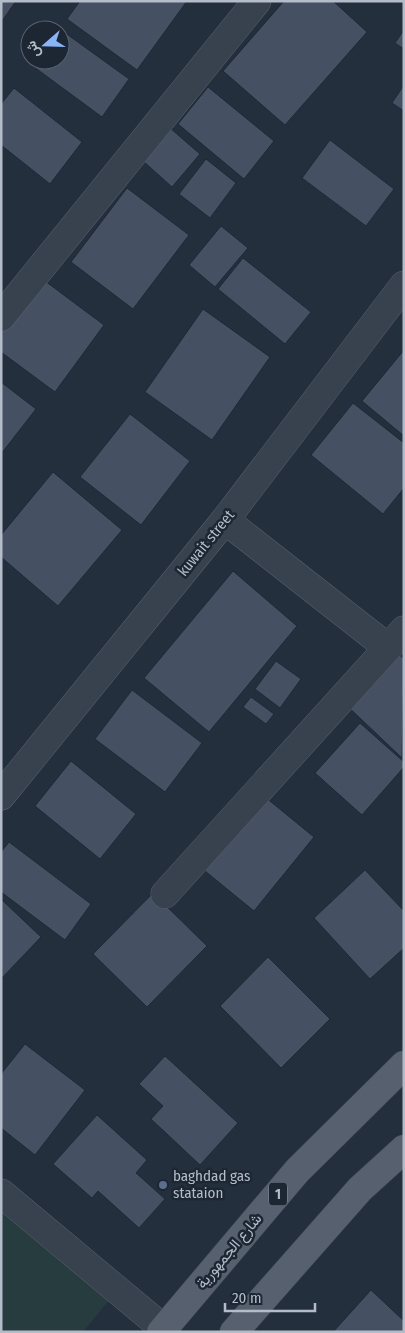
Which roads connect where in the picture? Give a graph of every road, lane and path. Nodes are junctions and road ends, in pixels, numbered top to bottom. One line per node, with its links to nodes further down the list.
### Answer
1 (257, 1): 3 (street)
2 (404, 285): 4 (street, kuwait street)
3 (1, 316)
4 (225, 520): 5 (street); 6 (street, kuwait street)
5 (396, 638): 7 (street)
6 (1, 796)
7 (166, 894)
8 (404, 1065): 11 (main road, شارع الجمهورية / 1)
9 (404, 1149): 12 (main road)
10 (1, 1194): 11 (street)
11 (162, 1330)
12 (234, 1332)

